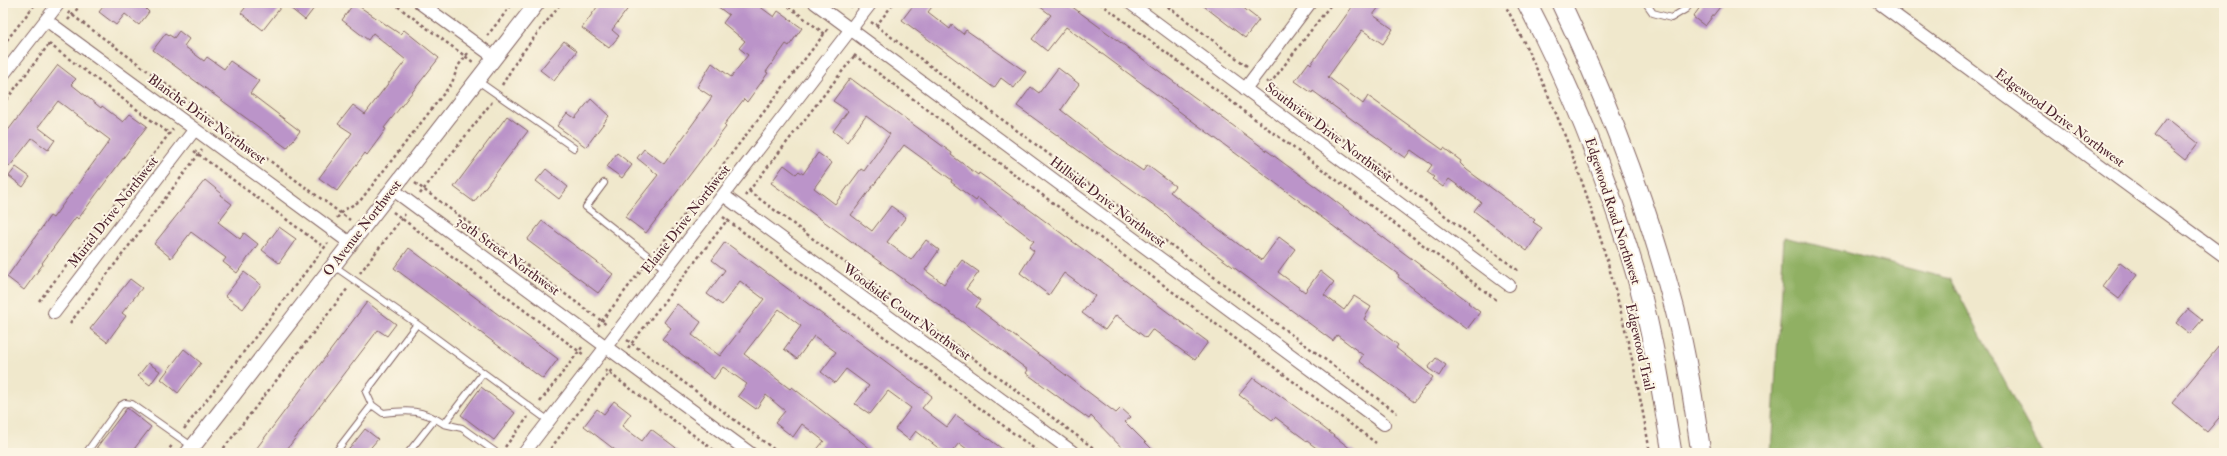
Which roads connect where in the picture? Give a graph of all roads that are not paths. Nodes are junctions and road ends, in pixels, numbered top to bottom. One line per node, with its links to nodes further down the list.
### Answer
1 (420, 3): 15 (street)
2 (537, 3): 15 (street, O Avenue Northwest)
3 (815, 3): 14 (street, Hillside Drive Northwest)
4 (871, 3): 14 (street, Elaine Drive Northwest)
5 (1130, 3): 18 (street, Southview Drive Northwest)
6 (1310, 3): 18 (street)
7 (1527, 3): 46 (main road, Edgewood Road Northwest)
8 (1561, 3): 47 (main road, Edgewood Road Northwest)
9 (1646, 3): 10 (lane)
10 (1691, 3)
11 (1879, 3): 25 (street, Edgewood Drive Northwest)
12 (62, 7): 13 (street)
13 (46, 20): 16 (street); 19 (street, Blanche Drive Northwest)
14 (851, 30): 23 (street, Elaine Drive Northwest); 37 (street, Hillside Drive Northwest)
15 (494, 57): 17 (street, O Avenue Northwest)
16 (3, 75)
17 (477, 80): 20 (lane); 22 (street, O Avenue Northwest)
18 (1245, 89): 28 (street, Southview Drive Northwest)
19 (195, 129): 24 (street, Blanche Drive Northwest); 29 (street, Muriel Drive Northwest)
20 (574, 148)
21 (604, 184): 27 (lane)
22 (392, 189): 24 (street, O Avenue Northwest); 31 (street, 30th Street Northwest)
23 (723, 195): 27 (street, Elaine Drive Northwest); 45 (street, Woodside Court Northwest)
24 (350, 243): 26 (street, O Avenue Northwest)
25 (2224, 256)
26 (336, 262): 30 (lane); 38 (street, O Avenue Northwest)
27 (666, 269): 31 (street, Elaine Drive Northwest)
28 (1509, 286)
29 (54, 313)
30 (417, 324): 32 (lane); 33 (lane)
31 (606, 347): 35 (street, Elaine Drive Northwest); 44 (street, 30th Street Northwest)
32 (483, 373): 35 (lane); 36 (lane)
33 (372, 405): 34 (lane); 40 (lane)
34 (435, 419): 36 (lane); 41 (lane)
35 (548, 422): 43 (street, Elaine Drive Northwest)
36 (444, 424): 42 (lane)
37 (1384, 424)
38 (191, 451): 39 (lane)
39 (86, 453)
40 (335, 453)
41 (408, 453)
42 (497, 453)
43 (524, 453)
44 (750, 453)
45 (1074, 453)
46 (1672, 453)
47 (1701, 453)

